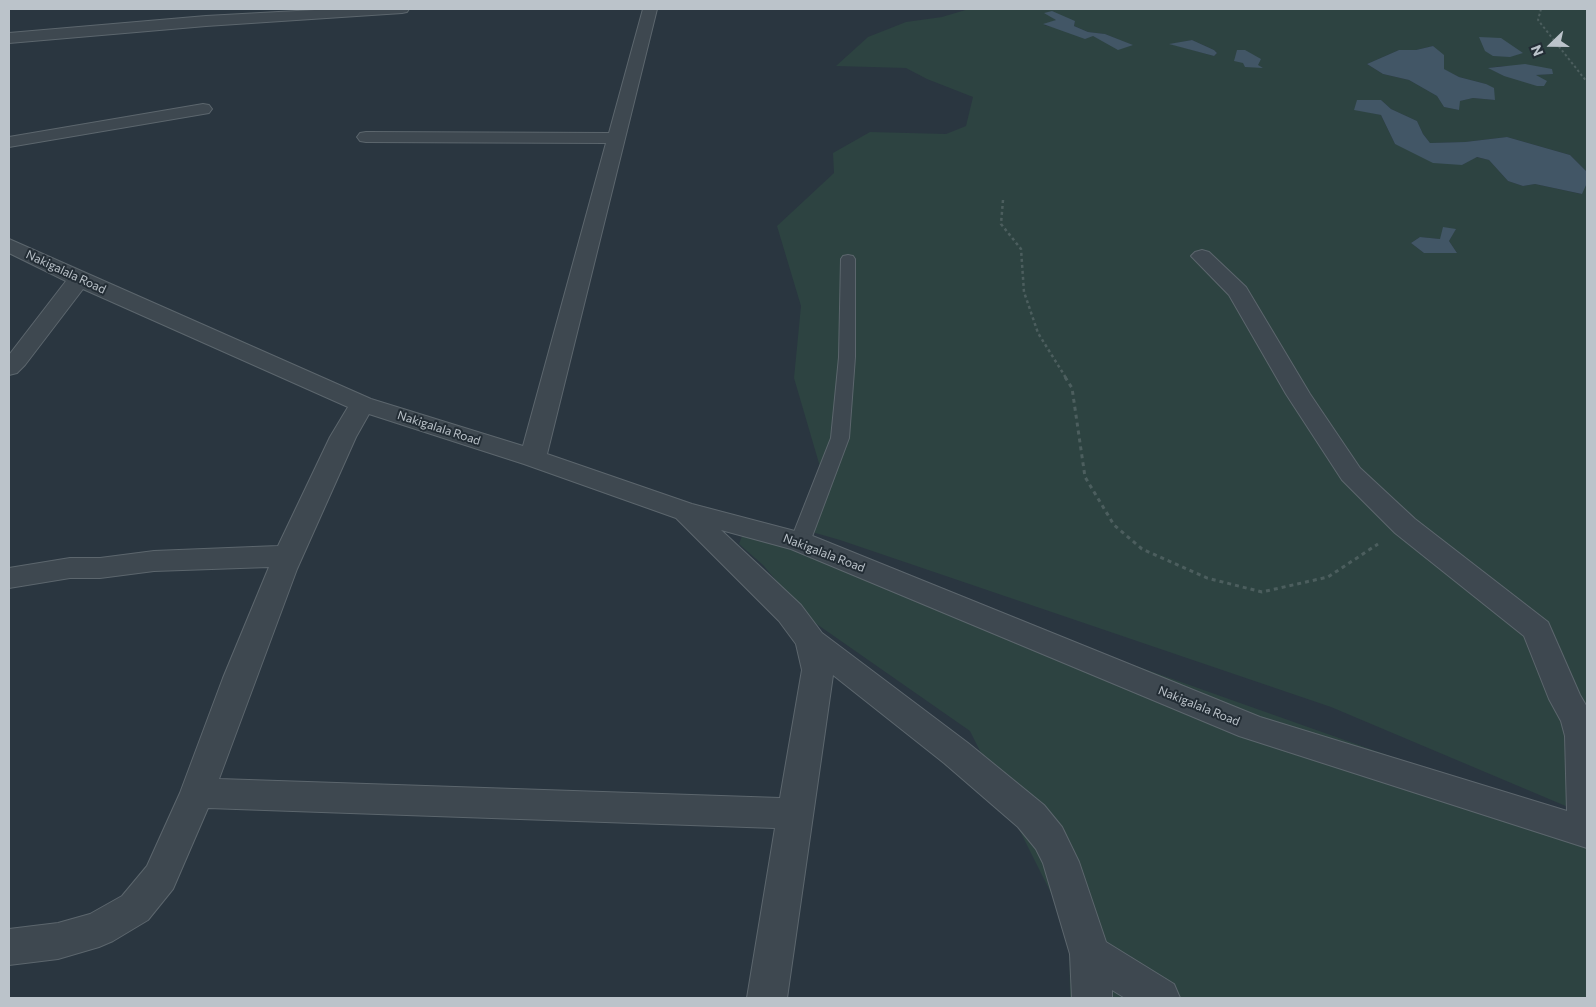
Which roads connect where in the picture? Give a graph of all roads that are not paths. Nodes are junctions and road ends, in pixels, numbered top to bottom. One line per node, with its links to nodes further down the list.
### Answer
1 (402, 9): 3 (street)
2 (650, 9): 6 (street)
3 (9, 38)
4 (204, 109): 7 (street)
5 (366, 136): 6 (street)
6 (616, 138): 14 (street)
7 (9, 142)
8 (9, 245): 11 (street, Nakigalala Road)
9 (1202, 256): 22 (street)
10 (848, 259): 16 (lane)
11 (79, 279): 12 (street); 13 (street, Nakigalala Road)
12 (9, 368)
13 (362, 404): 14 (street, Nakigalala Road); 17 (street)
14 (533, 458): 15 (street, Nakigalala Road)
15 (684, 511): 16 (street, Nakigalala Road); 19 (street)
16 (800, 542): 22 (street, Nakigalala Road)
17 (288, 556): 18 (street); 20 (street)
18 (9, 578)
19 (811, 641): 21 (street); 24 (street)
20 (197, 793): 21 (street); 23 (street)
21 (795, 814): 25 (street)
22 (1586, 832)
23 (9, 946)
24 (1090, 954): 26 (street); 27 (street)
25 (767, 998)
26 (1092, 998)
27 (1160, 998)

